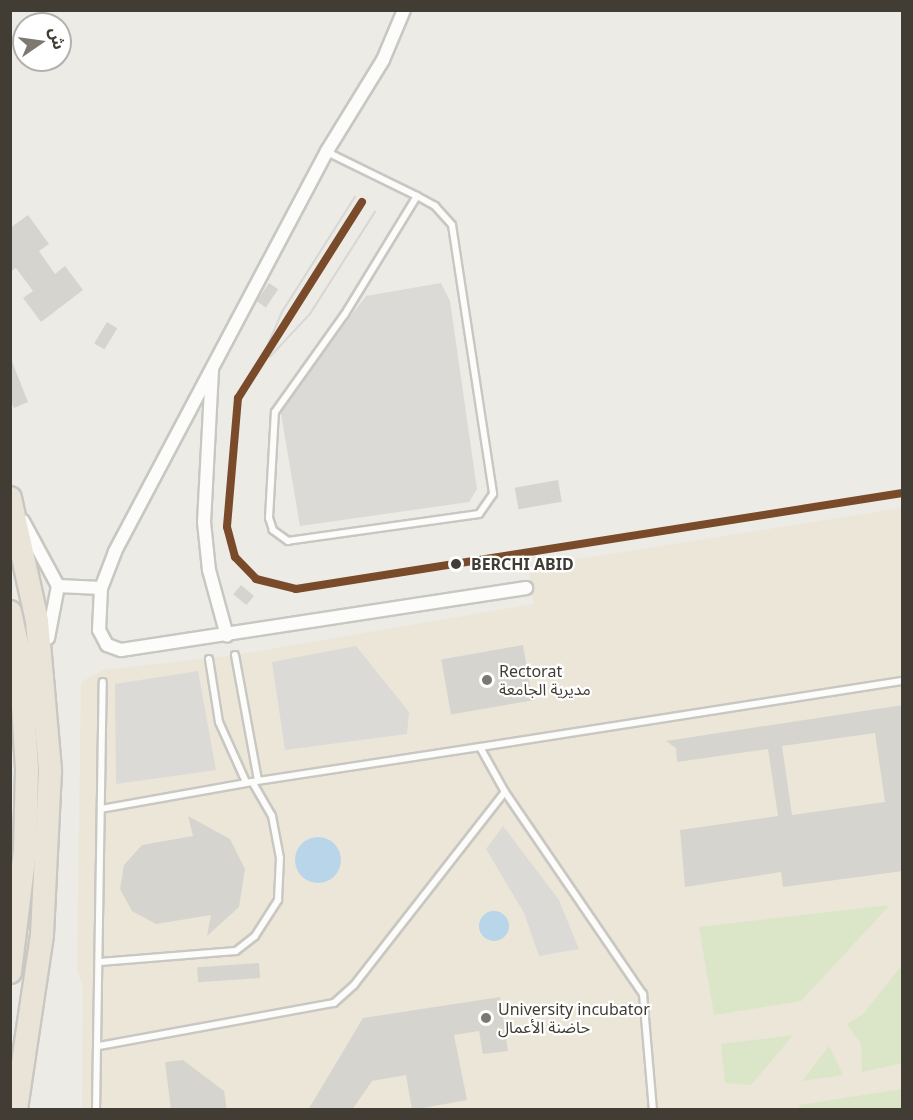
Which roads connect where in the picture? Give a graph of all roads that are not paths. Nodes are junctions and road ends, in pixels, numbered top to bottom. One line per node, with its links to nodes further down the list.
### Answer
1 (404, 10): 2 (street)
2 (327, 151): 3 (lane); 4 (street)
3 (417, 196): 3 (lane)
4 (213, 364): 8 (street); 11 (street)
5 (10, 492): 7 (street)
6 (10, 498): 16 (highway)
7 (58, 586): 8 (street); 16 (street)
8 (101, 588): 11 (street)
9 (526, 588): 11 (street)
10 (10, 612): 22 (highway)
11 (227, 636)
12 (235, 656): 18 (lane)
13 (209, 659): 18 (lane)
14 (903, 681): 17 (lane)
15 (103, 682): 20 (lane)
16 (47, 701): 24 (highway)
17 (480, 747): 18 (lane); 19 (lane)
18 (252, 781): 20 (lane); 21 (lane)
19 (505, 792): 23 (lane); 26 (lane)
20 (101, 809): 21 (lane)
21 (100, 962): 23 (lane)
22 (10, 972)
23 (99, 1046): 25 (lane)
24 (16, 1110)
25 (96, 1110)
26 (653, 1110)

